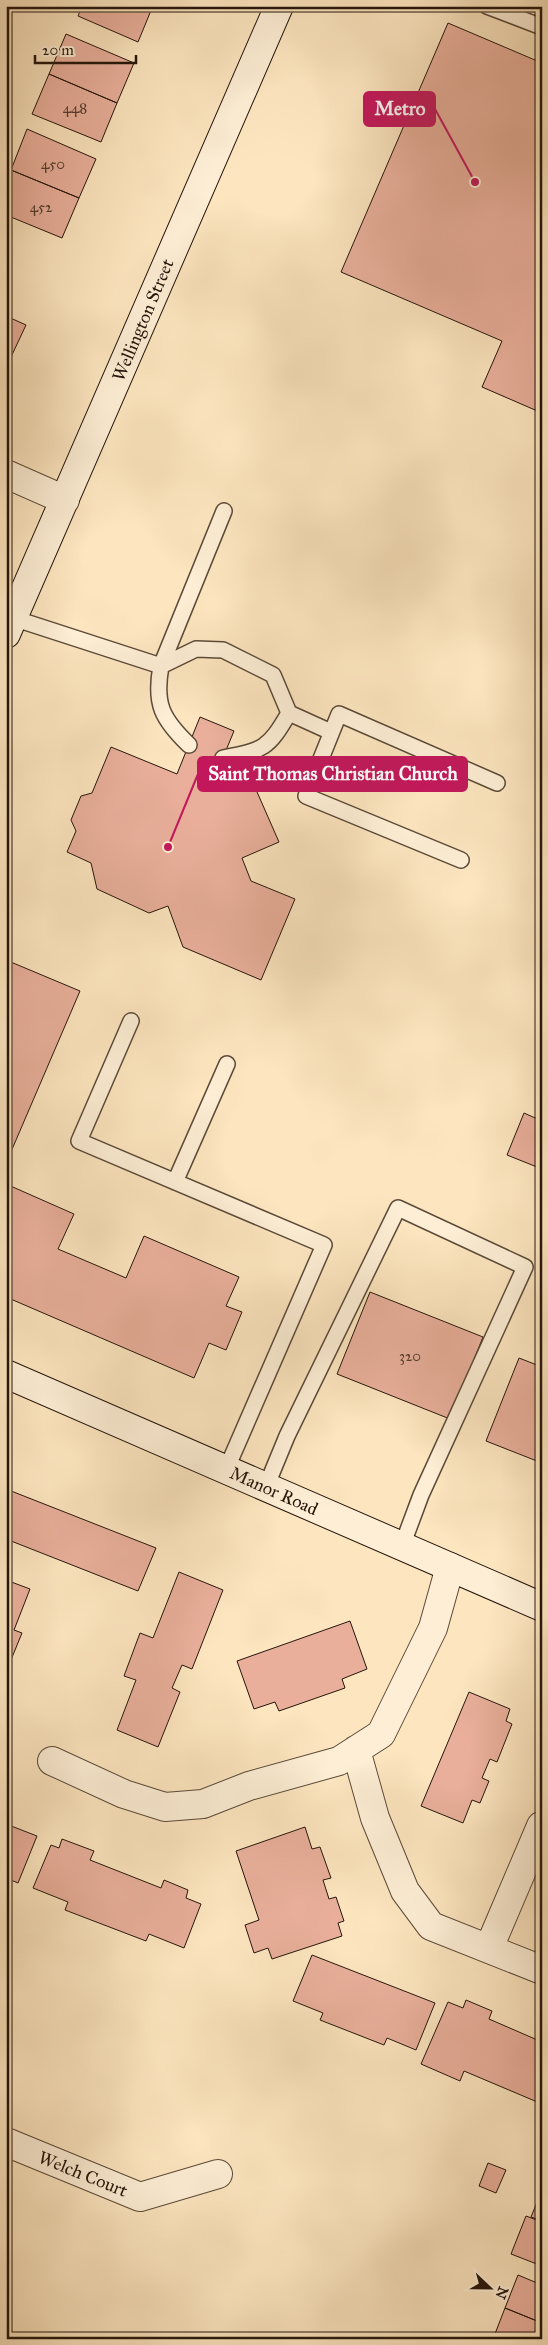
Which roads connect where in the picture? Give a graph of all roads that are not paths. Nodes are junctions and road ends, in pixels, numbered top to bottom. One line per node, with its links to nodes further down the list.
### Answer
1 (279, 6): 5 (street, Wellington Street)
2 (487, 6): 3 (lane)
3 (542, 27)
4 (6, 474): 5 (street)
5 (65, 500): 7 (street, Wellington Street)
6 (224, 511): 8 (lane)
7 (10, 626): 8 (lane)
8 (161, 666): 9 (lane); 11 (lane)
9 (289, 713): 10 (lane); 12 (lane)
10 (332, 732): 13 (lane); 14 (lane)
11 (189, 745)
12 (223, 758)
13 (497, 783)
14 (461, 860)
15 (131, 1021): 17 (lane)
16 (227, 1064): 17 (lane)
17 (175, 1182): 19 (lane)
18 (6, 1374): 19 (street, Manor Road)
19 (226, 1470): 20 (street, Manor Road)
20 (266, 1487): 21 (street, Manor Road); 21 (lane)
21 (402, 1546): 22 (street, Manor Road)
22 (450, 1567): 23 (street, Manor Road); 24 (street)
23 (542, 1607)
24 (356, 1750): 25 (street); 27 (street)
25 (52, 1761)
26 (541, 1826): 27 (street)
27 (489, 1948): 28 (street)
28 (542, 1970)
29 (6, 2142): 30 (street, Welch Court)
30 (218, 2174)

